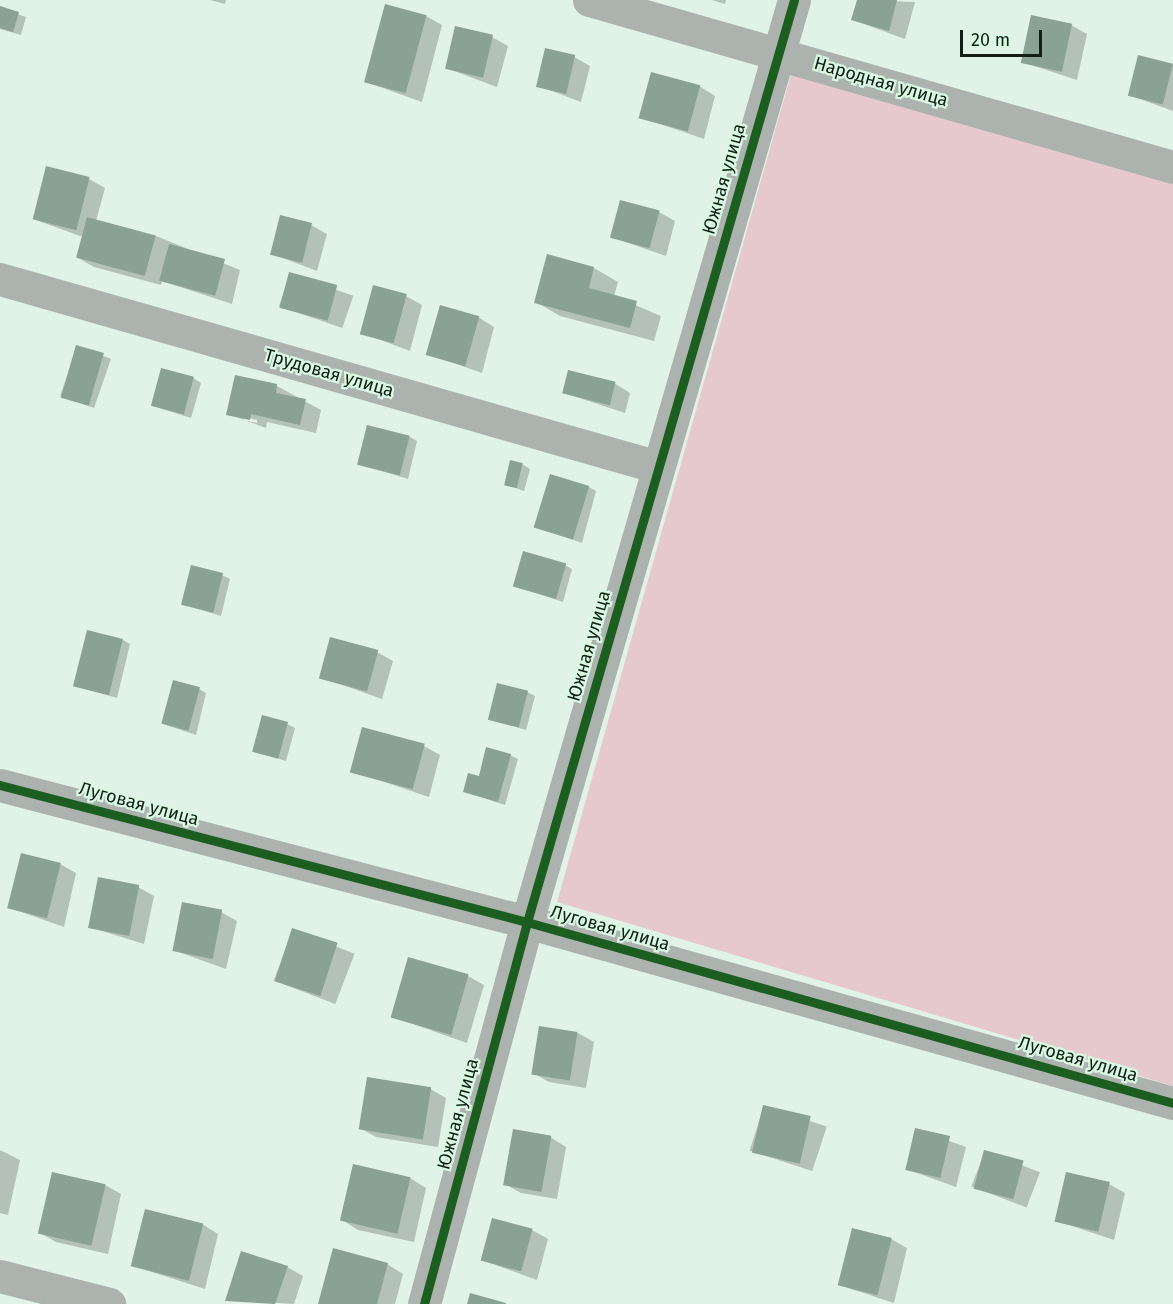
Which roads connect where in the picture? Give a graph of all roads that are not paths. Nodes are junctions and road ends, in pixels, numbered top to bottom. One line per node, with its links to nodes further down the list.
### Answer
1 (589, 0): 3 (street, Народная улица)
2 (794, 0): 3 (street, Южная улица)
3 (779, 53): 4 (street, Народная улица); 6 (street, Южная улица)
4 (1173, 167)
5 (0, 279): 6 (street, Трудовая улица)
6 (658, 467): 8 (street, Южная улица)
7 (0, 785): 8 (street, Луговая улица)
8 (527, 922): 9 (street, Луговая улица); 12 (street, Южная улица)
9 (1173, 1103)
10 (0, 1276): 11 (street)
11 (109, 1304)
12 (424, 1304)

